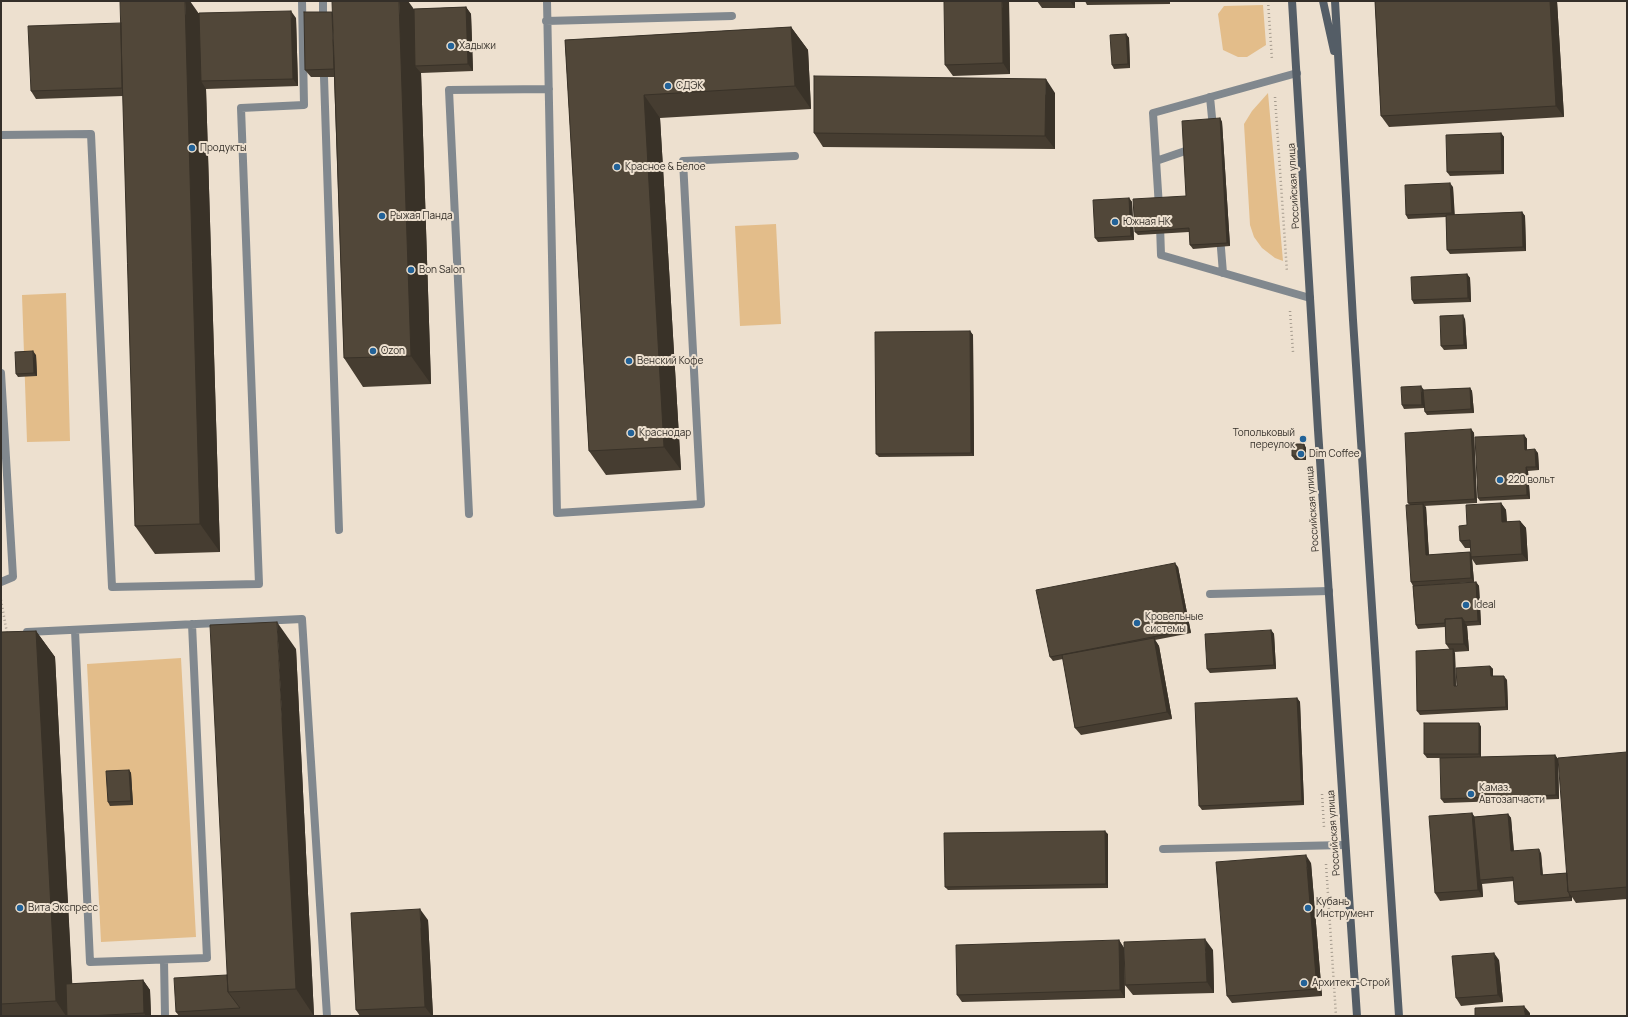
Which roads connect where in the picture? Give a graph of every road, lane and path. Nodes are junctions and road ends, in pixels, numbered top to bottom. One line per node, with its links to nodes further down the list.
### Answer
1 (302, 1): 16 (lane)
2 (323, 1): 8 (lane)
3 (547, 1): 9 (lane)
4 (1292, 1): 11 (main road, Российская улица)
5 (1323, 1): 10 (main road)
6 (1335, 1): 10 (main road)
7 (732, 16): 9 (lane)
8 (323, 19)
9 (546, 21): 13 (lane)
10 (1339, 71): 39 (main road)
11 (1297, 73): 14 (lane); 22 (main road, Российская улица)
12 (324, 77): 25 (lane)
13 (549, 89): 18 (lane); 24 (lane)
14 (1210, 97): 15 (lane); 19 (lane)
15 (1213, 134)
16 (1, 135)
17 (1199, 147): 19 (lane)
18 (795, 156)
19 (1156, 161): 21 (lane)
20 (1220, 229): 21 (lane)
21 (1223, 273): 22 (lane)
22 (1310, 298): 27 (main road, Российская улица)
23 (1, 373): 26 (lane)
24 (469, 514)
25 (339, 530)
26 (1, 582)
27 (1328, 591): 28 (lane); 33 (main road, Российская улица)
28 (1210, 594)
29 (1, 600): 32 (path)
30 (192, 624): 31 (lane); 35 (lane); 37 (lane)
31 (75, 630): 32 (lane); 35 (lane)
32 (7, 633)
33 (1345, 844): 34 (lane); 38 (main road, Российская улица)
34 (1163, 849)
35 (164, 960): 36 (lane)
36 (165, 1016)
37 (327, 1016)
38 (1356, 1016)
39 (1399, 1016)

